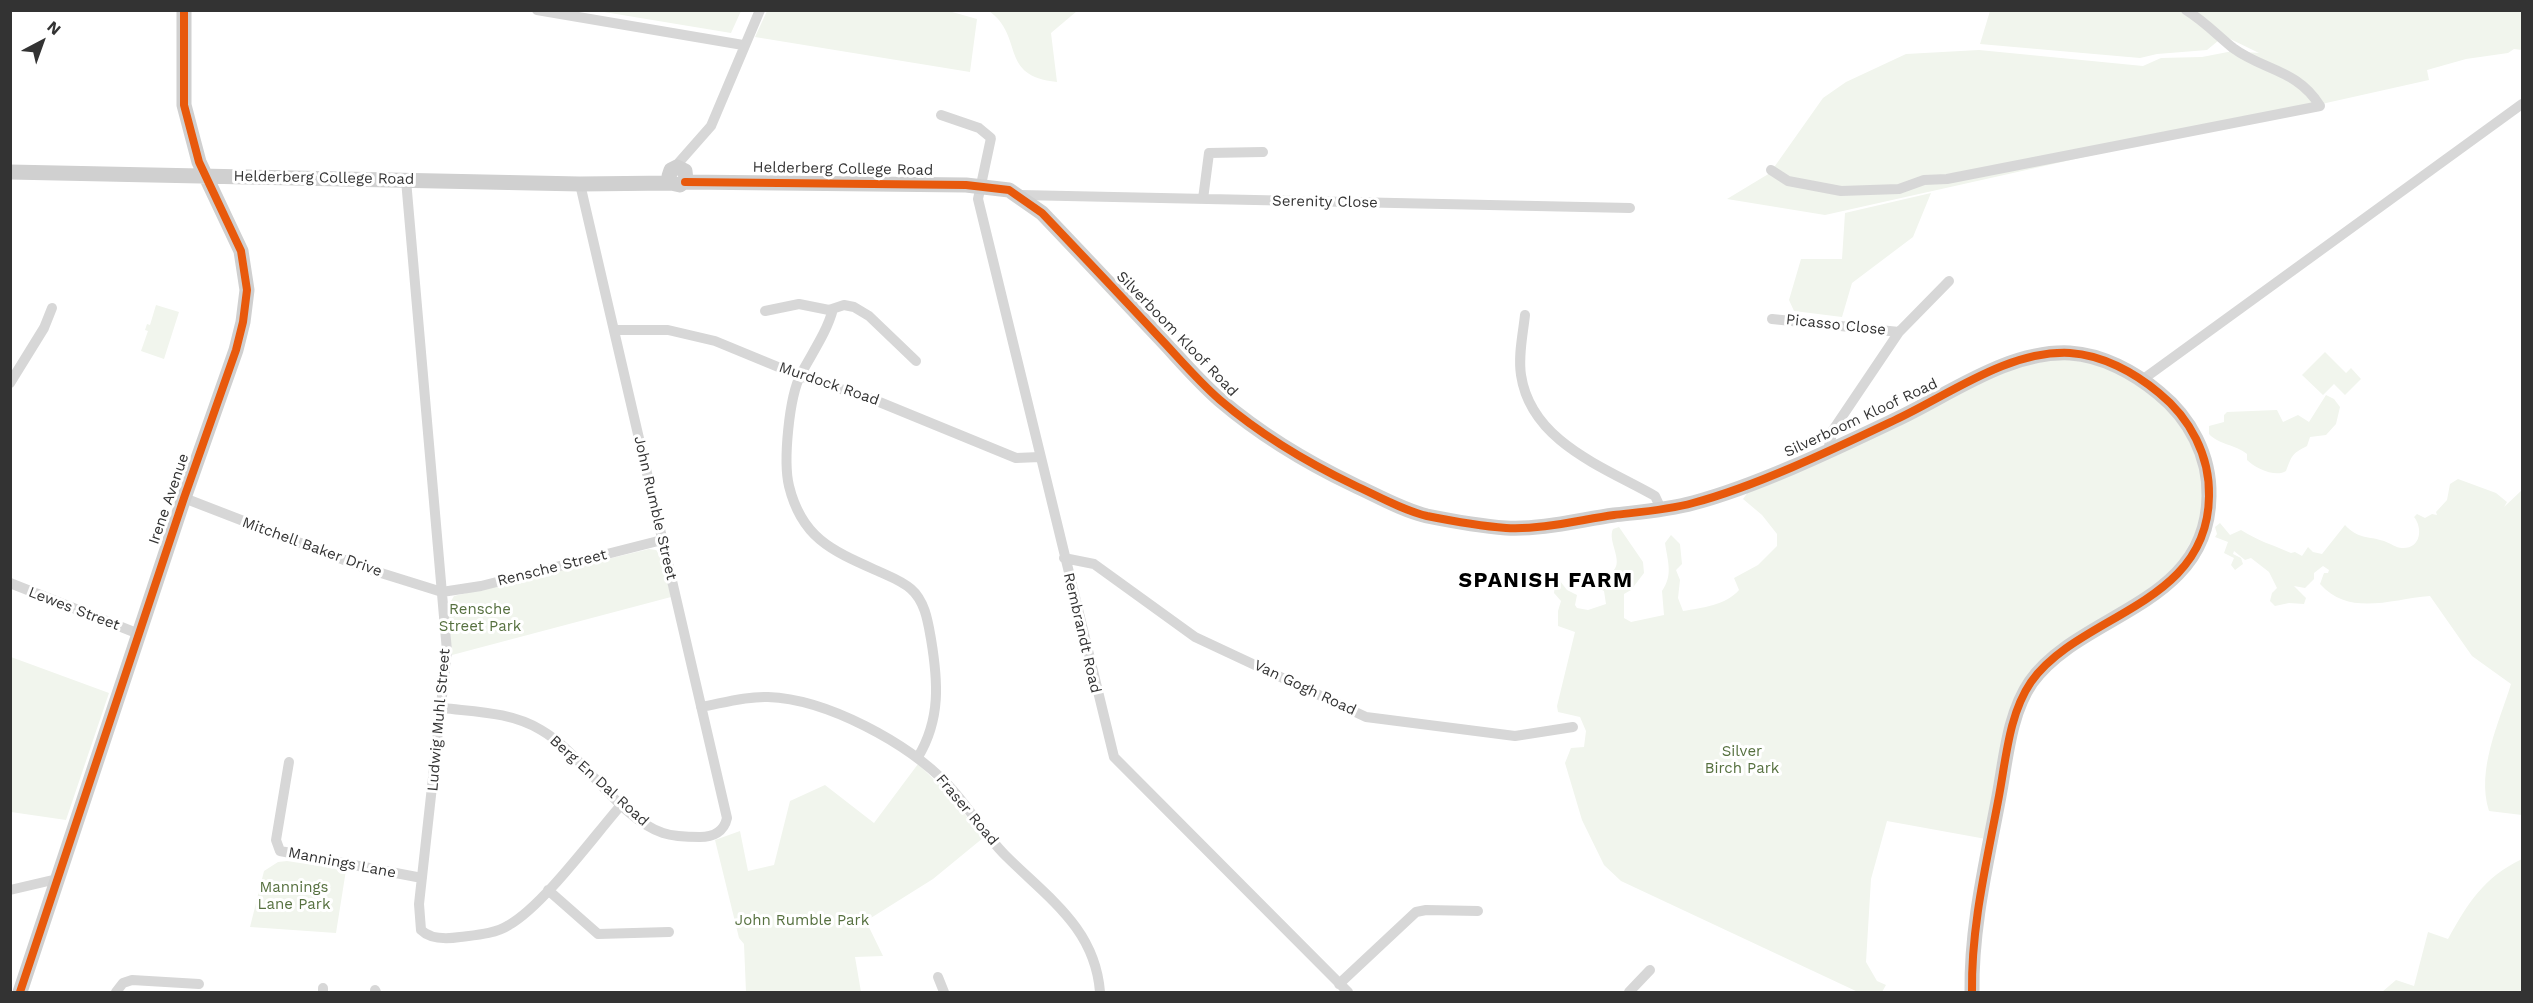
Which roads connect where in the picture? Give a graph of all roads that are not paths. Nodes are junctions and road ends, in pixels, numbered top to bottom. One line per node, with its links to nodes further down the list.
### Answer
1 (184, 10): 12 (street, Irene Avenue)
2 (537, 10): 5 (street)
3 (760, 10): 5 (street)
4 (2186, 10): 9 (street)
5 (743, 45): 11 (street)
6 (2523, 104): 31 (street)
7 (940, 115): 15 (street, Rembrandt Road)
8 (1263, 153): 17 (street)
9 (1771, 170)
10 (10, 172): 12 (street, Helderberg College Road)
11 (678, 175): 14 (street, Helderberg College Road); 15 (street, Helderberg College Road)
12 (205, 176): 13 (street, Helderberg College Road); 35 (street, Irene Avenue)
13 (406, 180): 14 (street, Helderberg College Road); 40 (street, Ludwig Muhl Street)
14 (580, 184): 26 (street, John Rumble Street)
15 (981, 185): 16 (street, Silverboom Kloof Road); 34 (street, Rembrandt Road)
16 (1020, 195): 17 (street, Serenity Close); 36 (street, Silverboom Kloof Road)
17 (1203, 199): 18 (street, Serenity Close)
18 (1630, 208)
19 (1949, 281): 28 (street, Picasso Close)
20 (52, 308): 32 (street)
21 (818, 308): 22 (street); 23 (street); 27 (street)
22 (833, 309): 27 (street); 29 (street)
23 (765, 310)
24 (1525, 315): 36 (street)
25 (1772, 319): 28 (street, Picasso Close)
26 (614, 330): 30 (street, Murdock Road); 37 (street, John Rumble Street)
27 (822, 332): 30 (street)
28 (1899, 332): 33 (street, Picasso Close)
29 (916, 361)
30 (800, 376): 34 (street, Murdock Road); 45 (street)
31 (2142, 380): 33 (street, Silverboom Kloof Road); 65 (street, Silverboom Kloof Road)
32 (10, 383)
33 (1828, 450): 36 (street, Silverboom Kloof Road)
34 (1040, 457): 38 (street, Rembrandt Road)
35 (184, 498): 40 (street, Mitchell Baker Drive); 41 (street, Irene Avenue)
36 (1661, 509)
37 (662, 540): 40 (street, Rensche Street); 42 (street, John Rumble Street)
38 (1064, 558): 44 (street, Van Gogh Road); 58 (street, Rembrandt Road)
39 (10, 583): 41 (street, Lewes Street)
40 (442, 592): 43 (street, Ludwig Muhl Street)
41 (139, 634): 50 (street, Irene Avenue)
42 (701, 707): 45 (street, Fraser Road); 48 (street, John Rumble Street)
43 (442, 708): 47 (street, Berg En Dal Road); 49 (street, Ludwig Muhl Street)
44 (1573, 727)
45 (918, 758): 62 (street, Fraser Road)
46 (289, 762): 49 (street, Mannings Lane)
47 (622, 804): 48 (street, Berg En Dal Road); 52 (street, Ludwig Muhl Street)
48 (721, 831)
49 (422, 878): 52 (street, Ludwig Muhl Street)
50 (57, 879): 51 (street); 59 (street, Irene Avenue)
51 (10, 890)
52 (548, 890): 54 (street)
53 (1478, 911): 58 (street)
54 (669, 932)
55 (1650, 970): 64 (street)
56 (938, 977): 61 (street)
57 (199, 984): 60 (street)
58 (1339, 984): 63 (street, Rembrandt Road)
59 (20, 993)
60 (116, 993)
61 (944, 993)
62 (1100, 993)
63 (1348, 993)
64 (1629, 993)
65 (1972, 993)

